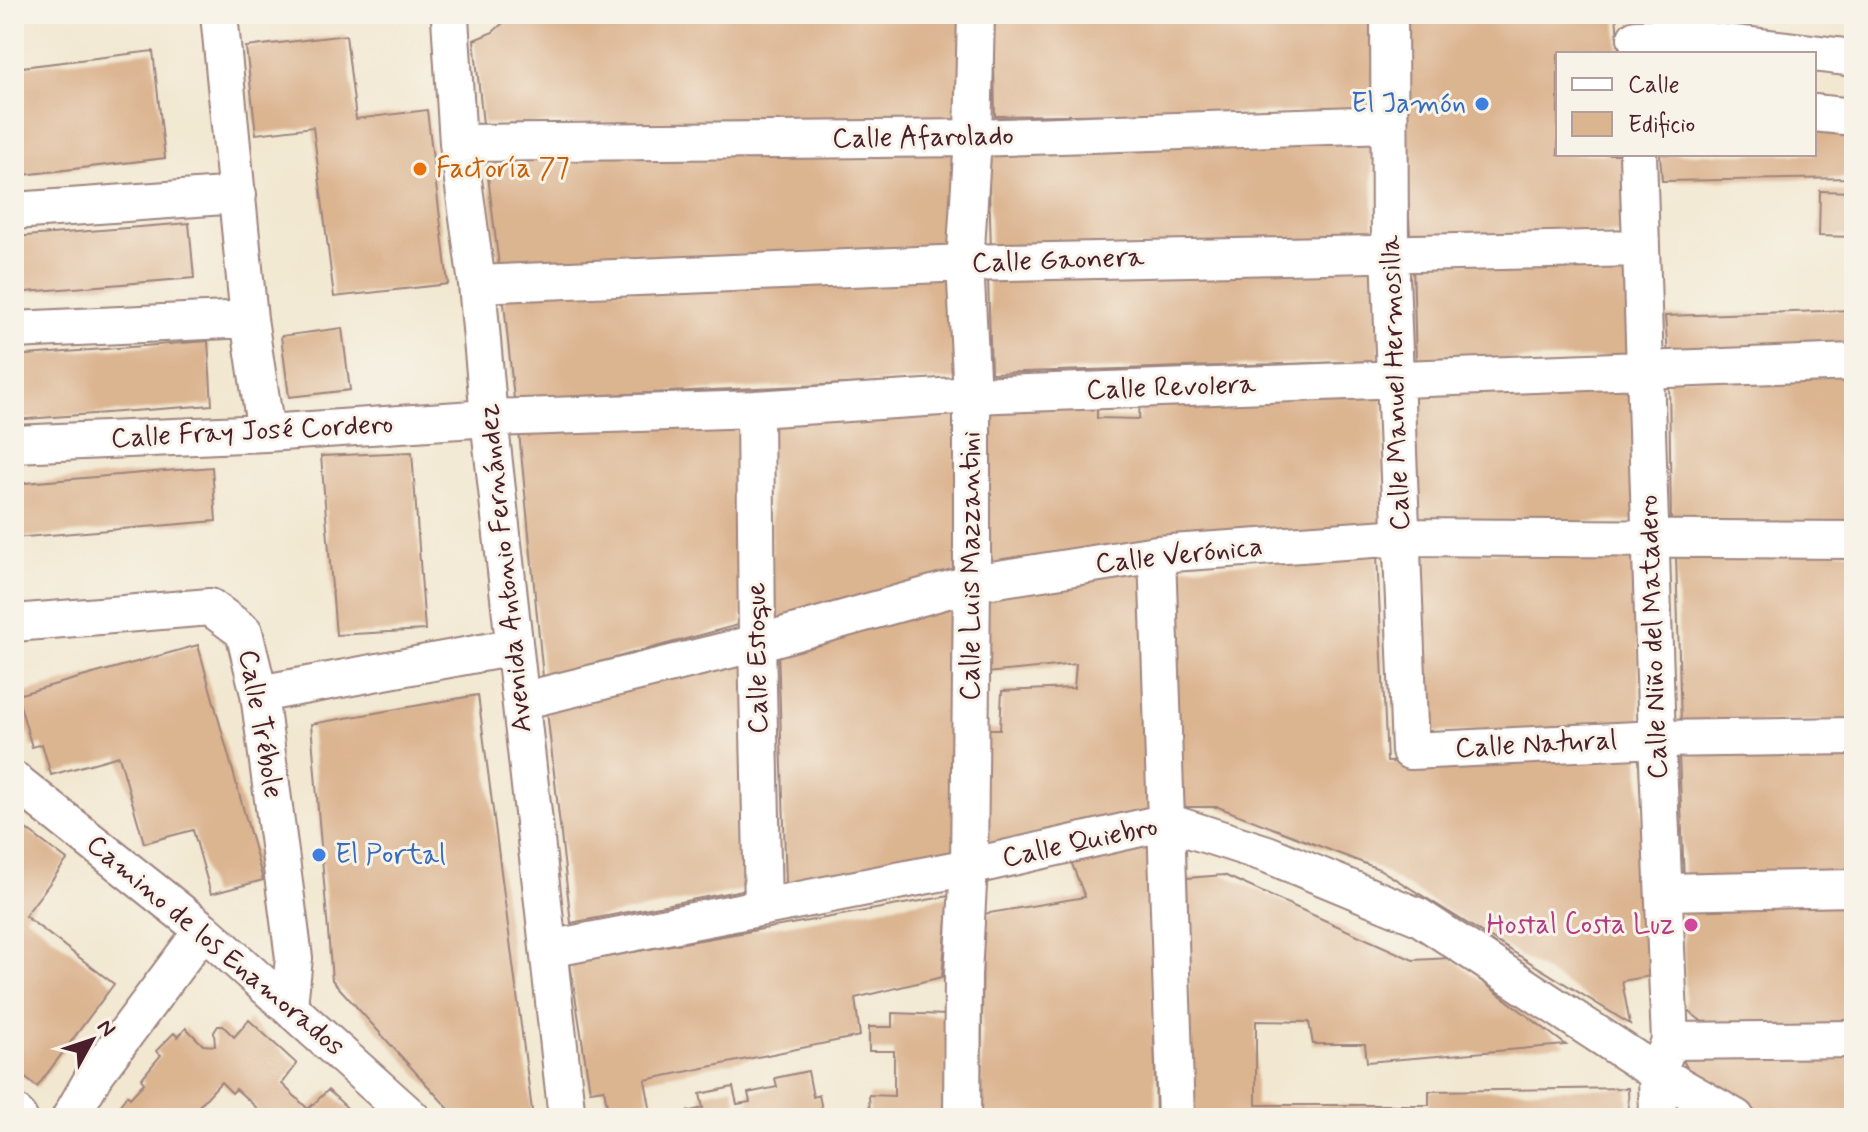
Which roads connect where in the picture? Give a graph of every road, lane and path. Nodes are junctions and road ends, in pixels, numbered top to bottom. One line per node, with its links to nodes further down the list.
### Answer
1 (219, 14): 16 (street)
2 (976, 14): 13 (street, Calle Luis Mazzantini)
3 (1389, 14): 12 (street, Calle Manuel Hermosilla)
4 (445, 15): 14 (street, Avenida Antonio Fernández)
5 (1636, 35): 6 (street)
6 (1679, 46): 7 (street)
7 (1766, 52)
8 (1816, 55): 9 (street)
9 (1854, 58)
10 (1816, 113): 11 (street)
11 (1854, 117)
12 (1389, 124): 13 (street, Calle Afarolado); 19 (street, Calle Manuel Hermosilla)
13 (973, 138): 14 (street, Calle Afarolado); 20 (street, Calle Luis Mazzantini)
14 (458, 143): 21 (street, Avenida Antonio Fernández)
15 (1638, 156): 18 (street, Calle Niño del Matadero)
16 (238, 195): 17 (street); 22 (street)
17 (14, 211)
18 (1640, 248): 19 (street, Calle Gaonera); 25 (street, Calle Niño del Matadero)
19 (1390, 252): 20 (street, Calle Gaonera); 26 (street, Calle Manuel Hermosilla)
20 (965, 263): 21 (street, Calle Gaonera); 27 (street, Calle Luis Mazzantini)
21 (477, 284): 29 (street, Avenida Antonio Fernández)
22 (249, 319): 23 (street); 30 (street)
23 (14, 330)
24 (1854, 362): 25 (street, Calle Revolera)
25 (1645, 369): 26 (street, Calle Revolera); 33 (street, Calle Niño del Matadero)
26 (1395, 380): 27 (street, Calle Revolera); 32 (street, Calle Manuel Hermosilla)
27 (972, 395): 28 (street, Calle Revolera); 36 (street, Calle Luis Mazzantini)
28 (755, 409): 29 (street, Calle Revolera); 38 (street, Calle Estoque)
29 (489, 418): 30 (street, Calle Fray José Cordero); 39 (street, Avenida Antonio Fernández)
30 (266, 433): 31 (street, Calle Fray José Cordero)
31 (14, 444)
32 (1403, 537): 33 (street, Calle Verónica); 35 (street, Calle Verónica); 44 (street, Calle Manuel Hermosilla)
33 (1650, 537): 34 (street, Calle Verónica); 43 (street, Calle Niño del Matadero)
34 (1854, 540)
35 (1157, 554): 36 (street, Calle Verónica); 46 (street)
36 (972, 583): 38 (street, Calle Verónica); 47 (street, Calle Luis Mazzantini)
37 (14, 623): 40 (street, Calle Trébole)
38 (757, 643): 41 (street, Calle Verónica); 50 (street, Calle Estoque)
39 (514, 647): 40 (street); 41 (street, Avenida Antonio Fernández)
40 (259, 694): 53 (street, Calle Trébole)
41 (521, 701): 52 (street, Avenida Antonio Fernández)
42 (1854, 736): 43 (street, Calle Natural)
43 (1657, 739): 44 (street, Calle Natural); 49 (street, Calle Niño del Matadero)
44 (1410, 751)
45 (14, 780): 51 (street, Camino de los Enamorados)
46 (1167, 822): 47 (street, Calle Quiebro); 55 (street, Calle Quiebro); 62 (street)
47 (969, 867): 50 (street, Calle Quiebro); 61 (street, Calle Luis Mazzantini)
48 (1854, 888): 49 (street)
49 (1665, 892): 55 (street, Calle Niño del Matadero)
50 (763, 906): 52 (street, Calle Quiebro)
51 (203, 930): 53 (street, Camino de los Enamorados); 58 (street)
52 (549, 949): 60 (street, Avenida Antonio Fernández)
53 (289, 1005): 59 (street, Camino de los Enamorados)
54 (1854, 1039): 55 (street)
55 (1664, 1057): 63 (street, Calle Niño del Matadero); 64 (street, Calle Quiebro)
56 (14, 1112): 57 (street)
57 (19, 1118)
58 (70, 1118)
59 (412, 1118)
60 (567, 1118)
61 (962, 1118)
62 (1176, 1118)
63 (1658, 1118)
64 (1736, 1118)

